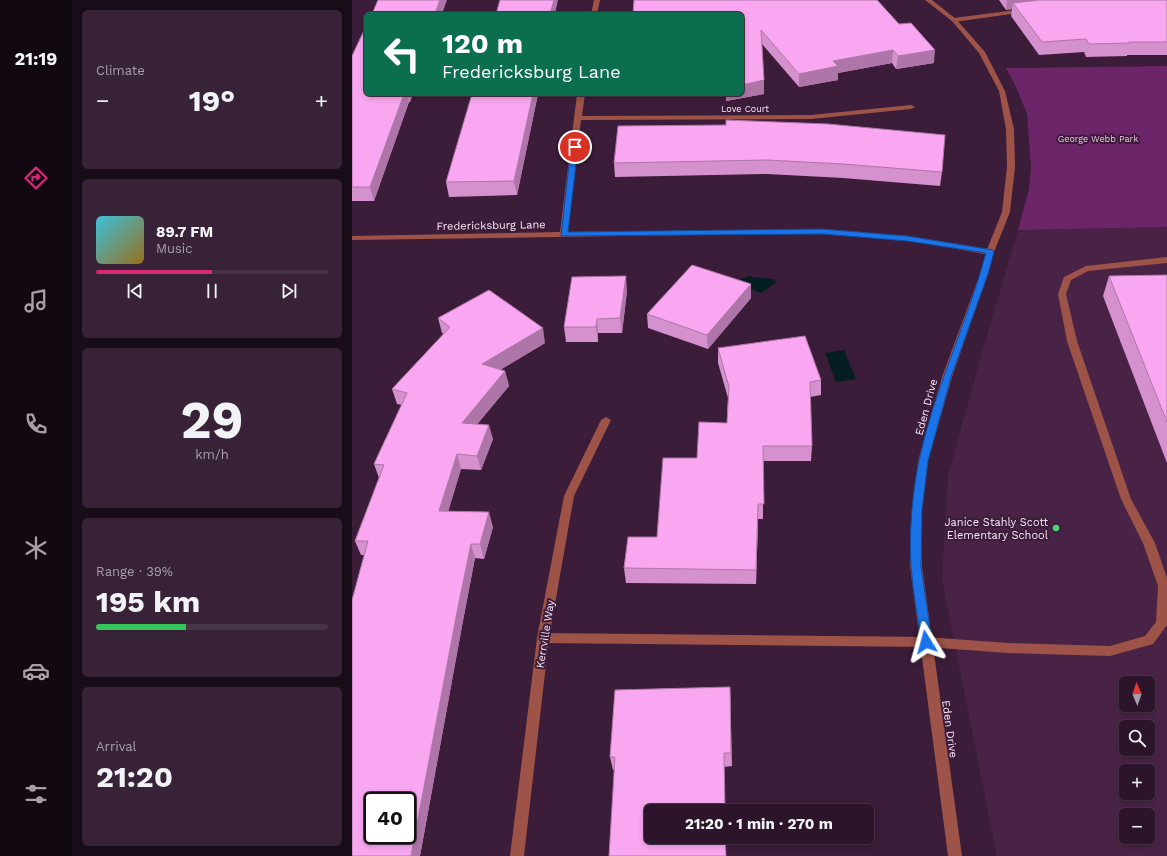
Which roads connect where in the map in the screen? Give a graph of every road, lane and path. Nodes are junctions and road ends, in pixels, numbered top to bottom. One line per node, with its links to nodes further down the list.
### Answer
1 (597, 0): 4 (street)
2 (928, 0): 5 (street, Eden Drive)
3 (1031, 10): 5 (street)
4 (594, 12)
5 (954, 20): 11 (street, Eden Drive)
6 (581, 96): 8 (street)
7 (912, 107): 8 (street, Love Court)
8 (578, 118): 9 (street)
9 (564, 234): 10 (street, Fredericksburg Lane); 11 (street, Fredericksburg Lane)
10 (352, 238)
11 (990, 252): 15 (street, Eden Drive)
12 (1167, 260): 15 (street)
13 (606, 420): 14 (street, Kerrville Way)
14 (543, 638): 15 (street); 16 (street, Kerrville Way)
15 (926, 642): 17 (street, Eden Drive)
16 (517, 856)
17 (955, 856)

